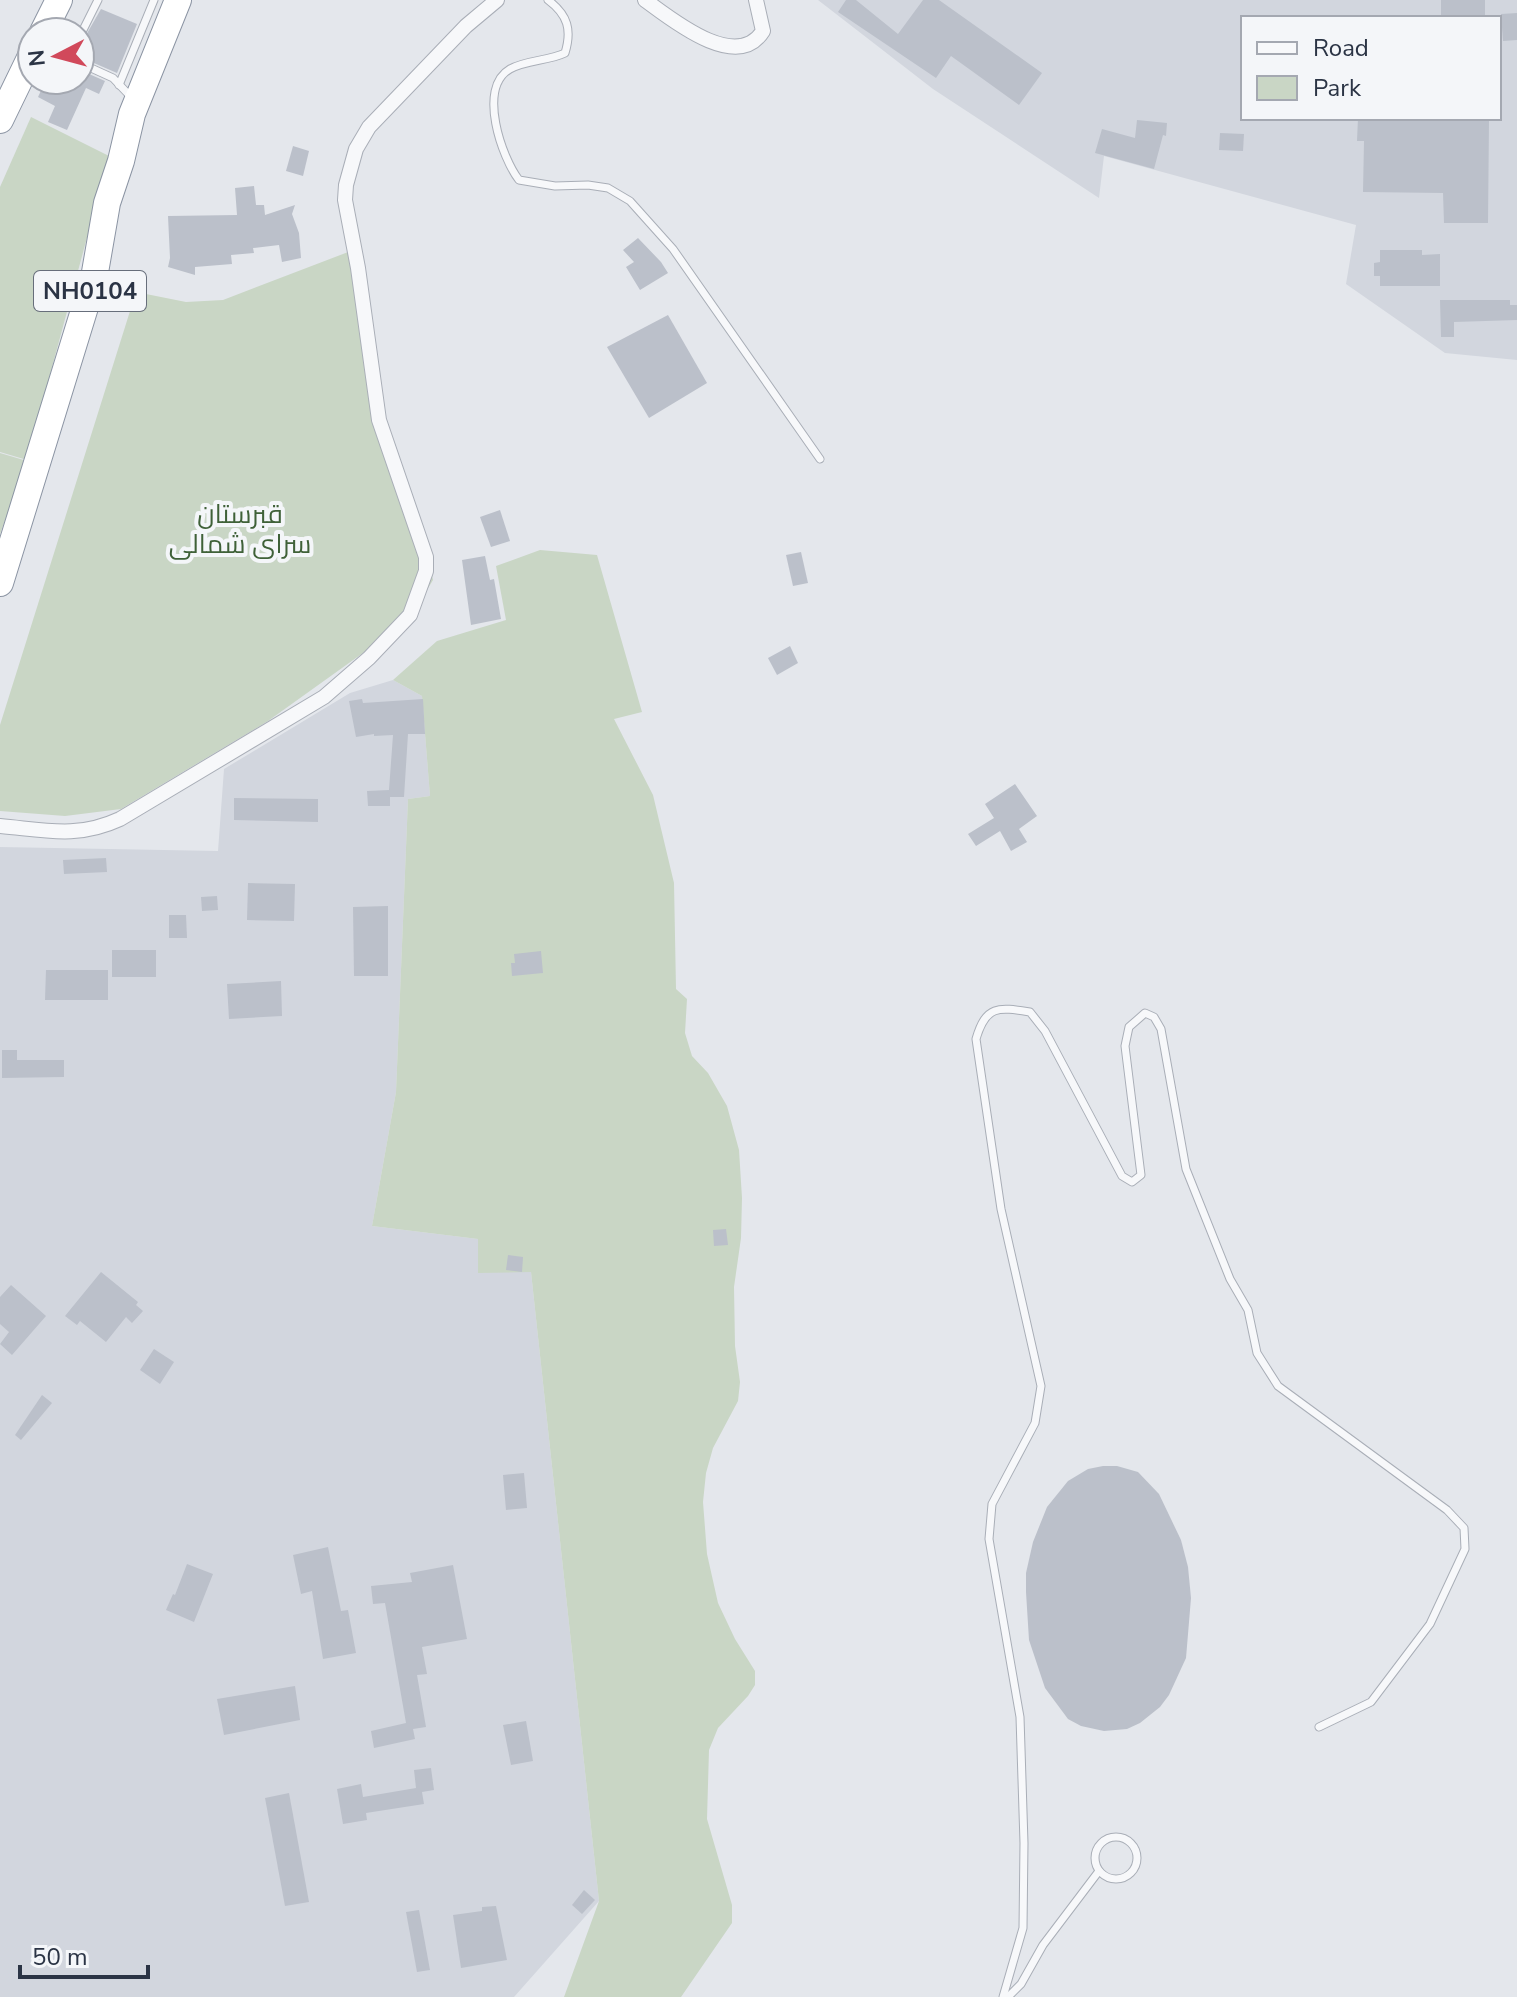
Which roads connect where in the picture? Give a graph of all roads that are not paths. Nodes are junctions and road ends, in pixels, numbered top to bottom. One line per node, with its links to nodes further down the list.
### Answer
1 (154, 0): 9 (lane)
2 (178, 0): 9 (highway, NH0104)
3 (497, 0): 13 (street)
4 (548, 0): 11 (lane)
5 (645, 0): 6 (street)
6 (756, 0)
7 (96, 70): 9 (lane)
8 (16, 89): 10 (highway)
9 (128, 94): 12 (highway, NH0104)
10 (0, 120)
11 (820, 459)
12 (0, 583)
13 (0, 826)
14 (1319, 1727): 16 (lane)
15 (1099, 1871): 15 (lane); 16 (lane)
16 (1005, 1997)

